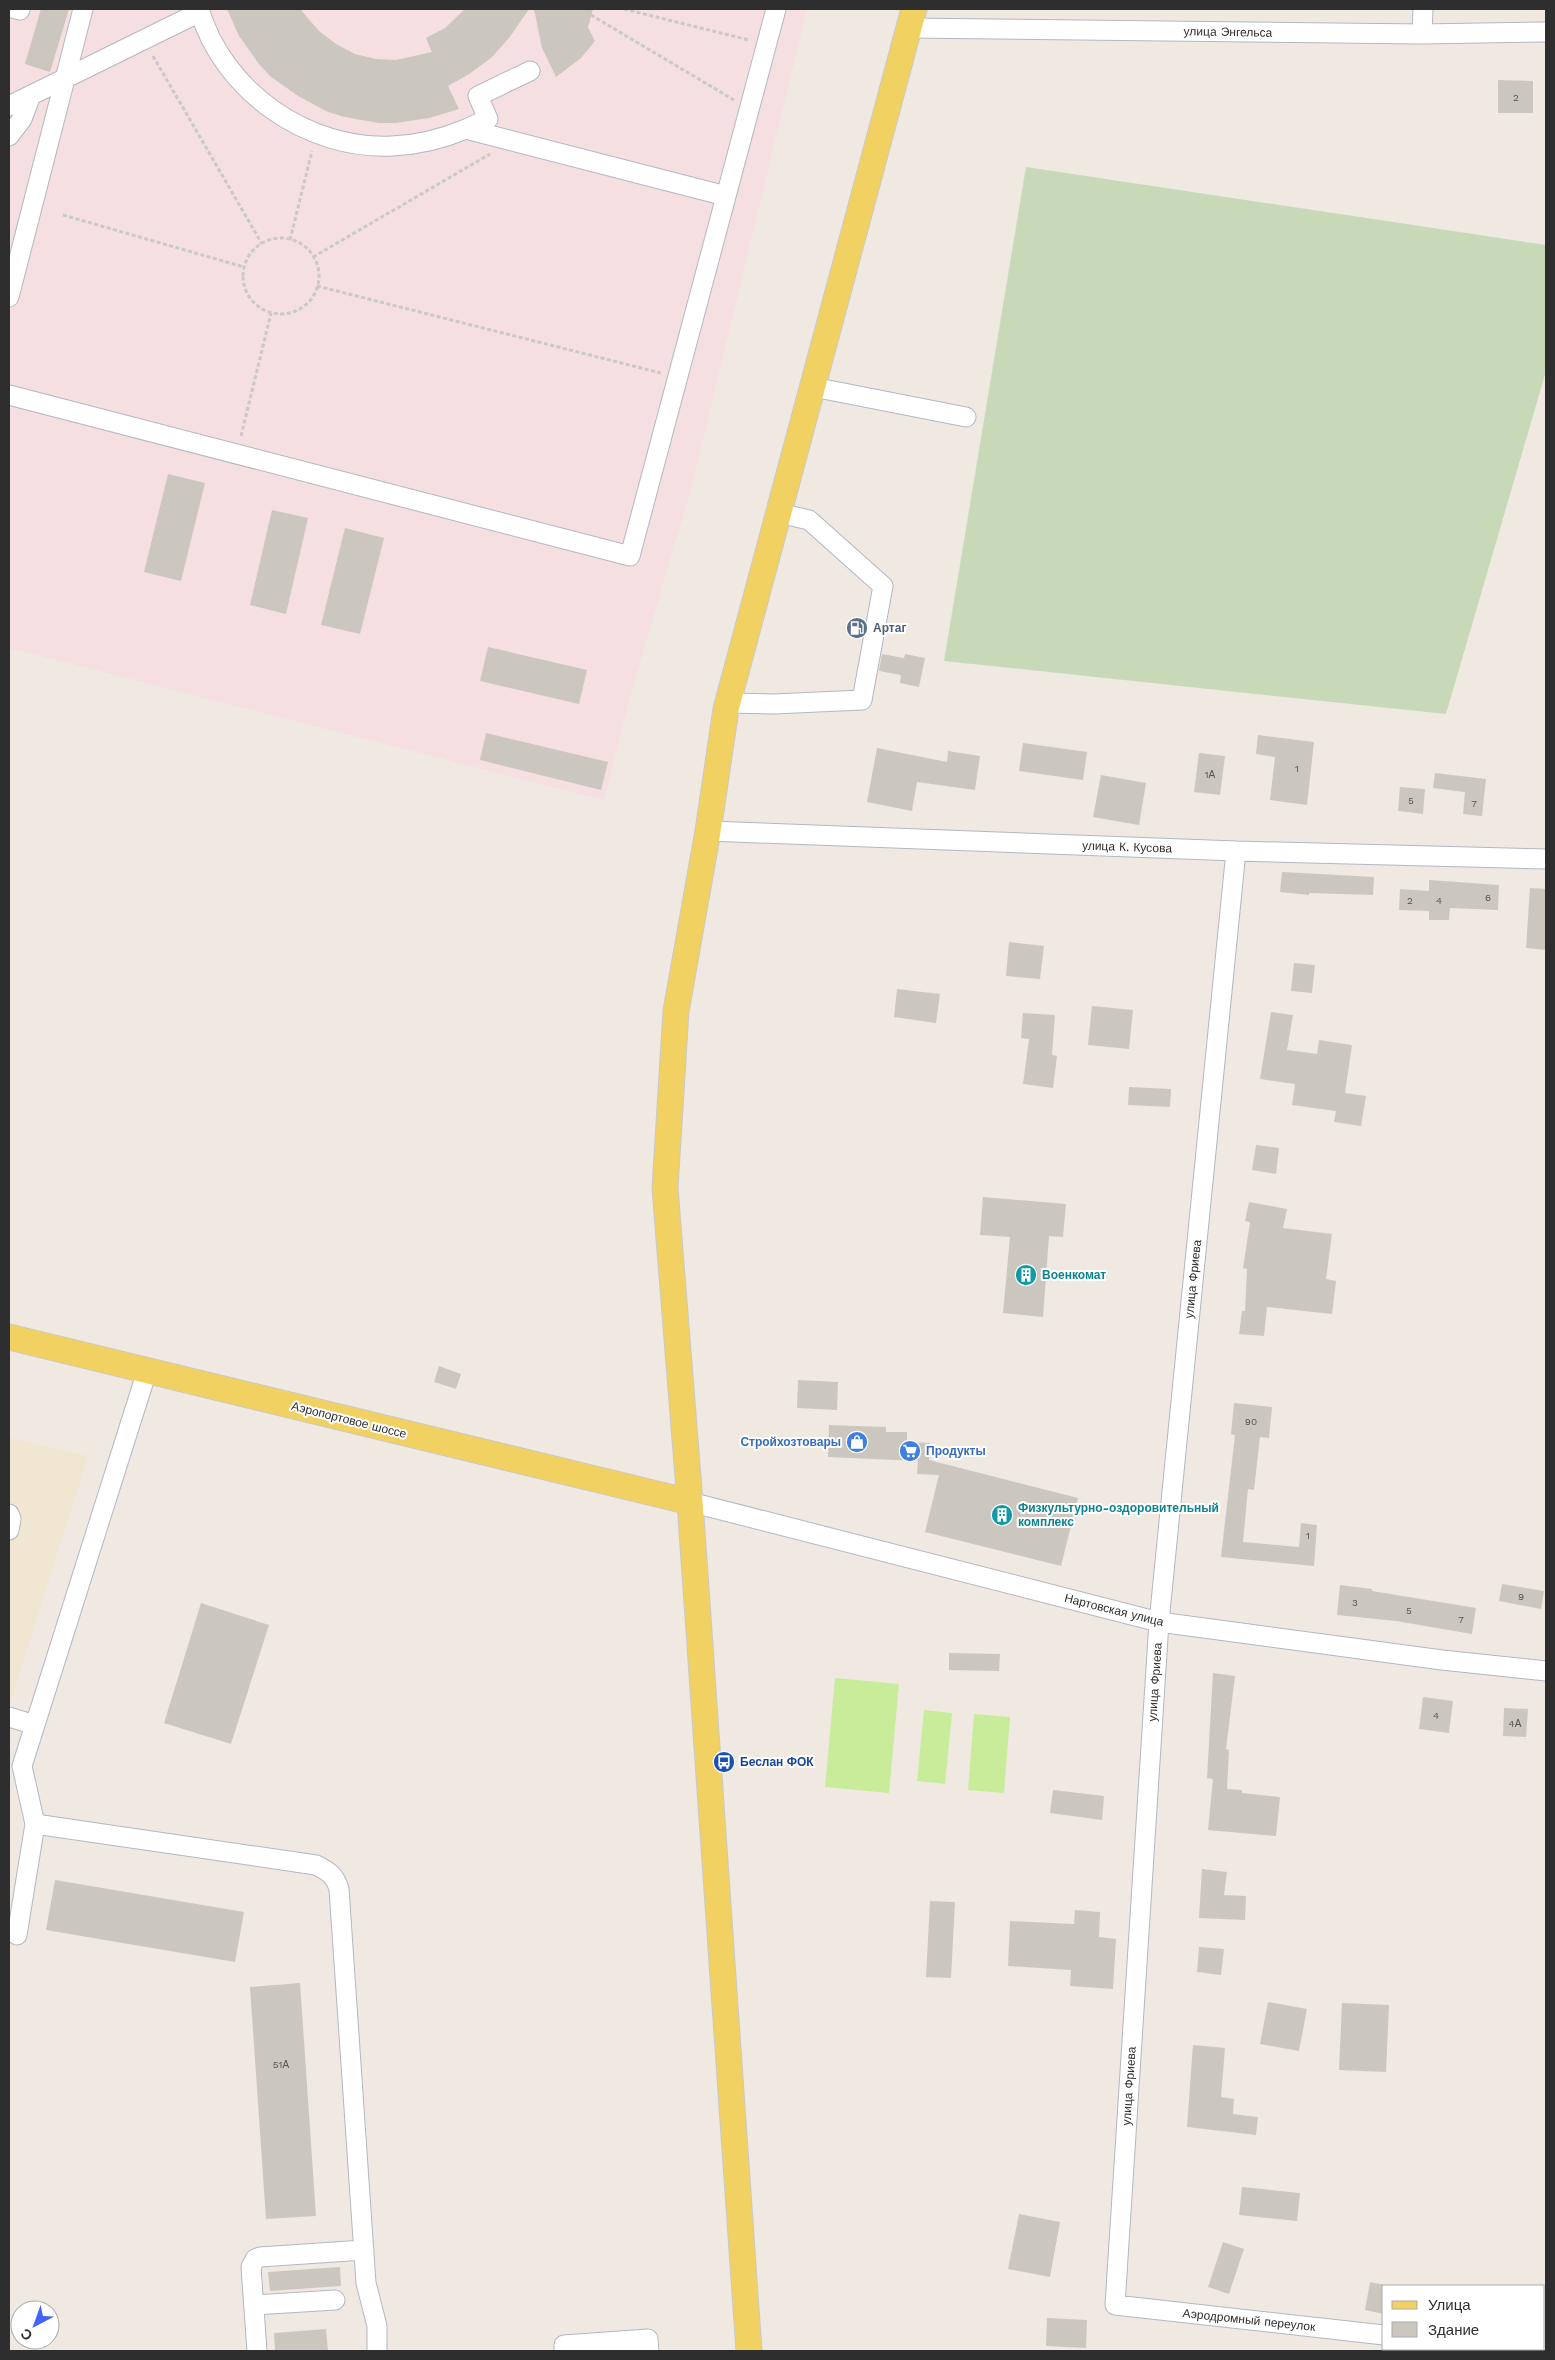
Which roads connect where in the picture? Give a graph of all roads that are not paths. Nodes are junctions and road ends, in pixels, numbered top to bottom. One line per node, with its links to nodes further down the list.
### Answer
1 (83, 9): 9 (street)
2 (776, 9): 16 (street)
3 (1423, 9): 7 (street)
4 (199, 10): 9 (street); 13 (street)
5 (912, 18): 7 (street, улица Энгельса); 18 (main road)
6 (1546, 32): 7 (street, улица Энгельса)
7 (1422, 34)
8 (530, 71): 12 (street)
9 (66, 78): 10 (street); 17 (street)
10 (31, 95): 11 (street); 14 (street)
11 (9, 106)
12 (488, 118): 13 (street); 15 (street)
13 (466, 129): 15 (street)
14 (9, 136)
15 (505, 139): 16 (street)
16 (726, 196): 19 (street)
17 (9, 297)
18 (813, 387): 20 (street); 21 (main road)
19 (9, 395)
20 (966, 416)
21 (779, 513): 22 (main road); 22 (street)
22 (728, 703): 23 (main road)
23 (708, 831): 24 (street, улица К. Кусова); 28 (main road)
24 (1236, 851): 25 (street, улица К. Кусова); 31 (street, улица Фриева)
25 (1546, 859)
26 (9, 1337): 27 (main road, Аэропортовое шоссе)
27 (147, 1370): 28 (main road, Аэропортовое шоссе); 34 (street)
28 (690, 1502): 31 (street, Нартовская улица); 46 (main road)
29 (9, 1514): 30 (street)
30 (9, 1530)
31 (1159, 1622): 32 (street, Нартовская улица); 40 (street, улица Фриева)
32 (1546, 1671)
33 (9, 1717): 34 (street)
34 (35, 1725): 35 (street)
35 (35, 1824): 36 (street); 37 (street)
36 (17, 1935)
37 (364, 2250): 39 (street); 44 (street)
38 (336, 2300): 39 (street)
39 (254, 2305): 43 (street)
40 (1115, 2305): 41 (street, Аэродромный переулок)
41 (1382, 2335)
42 (560, 2349): 45 (street)
43 (257, 2351)
44 (376, 2351)
45 (649, 2351)
46 (749, 2351)

